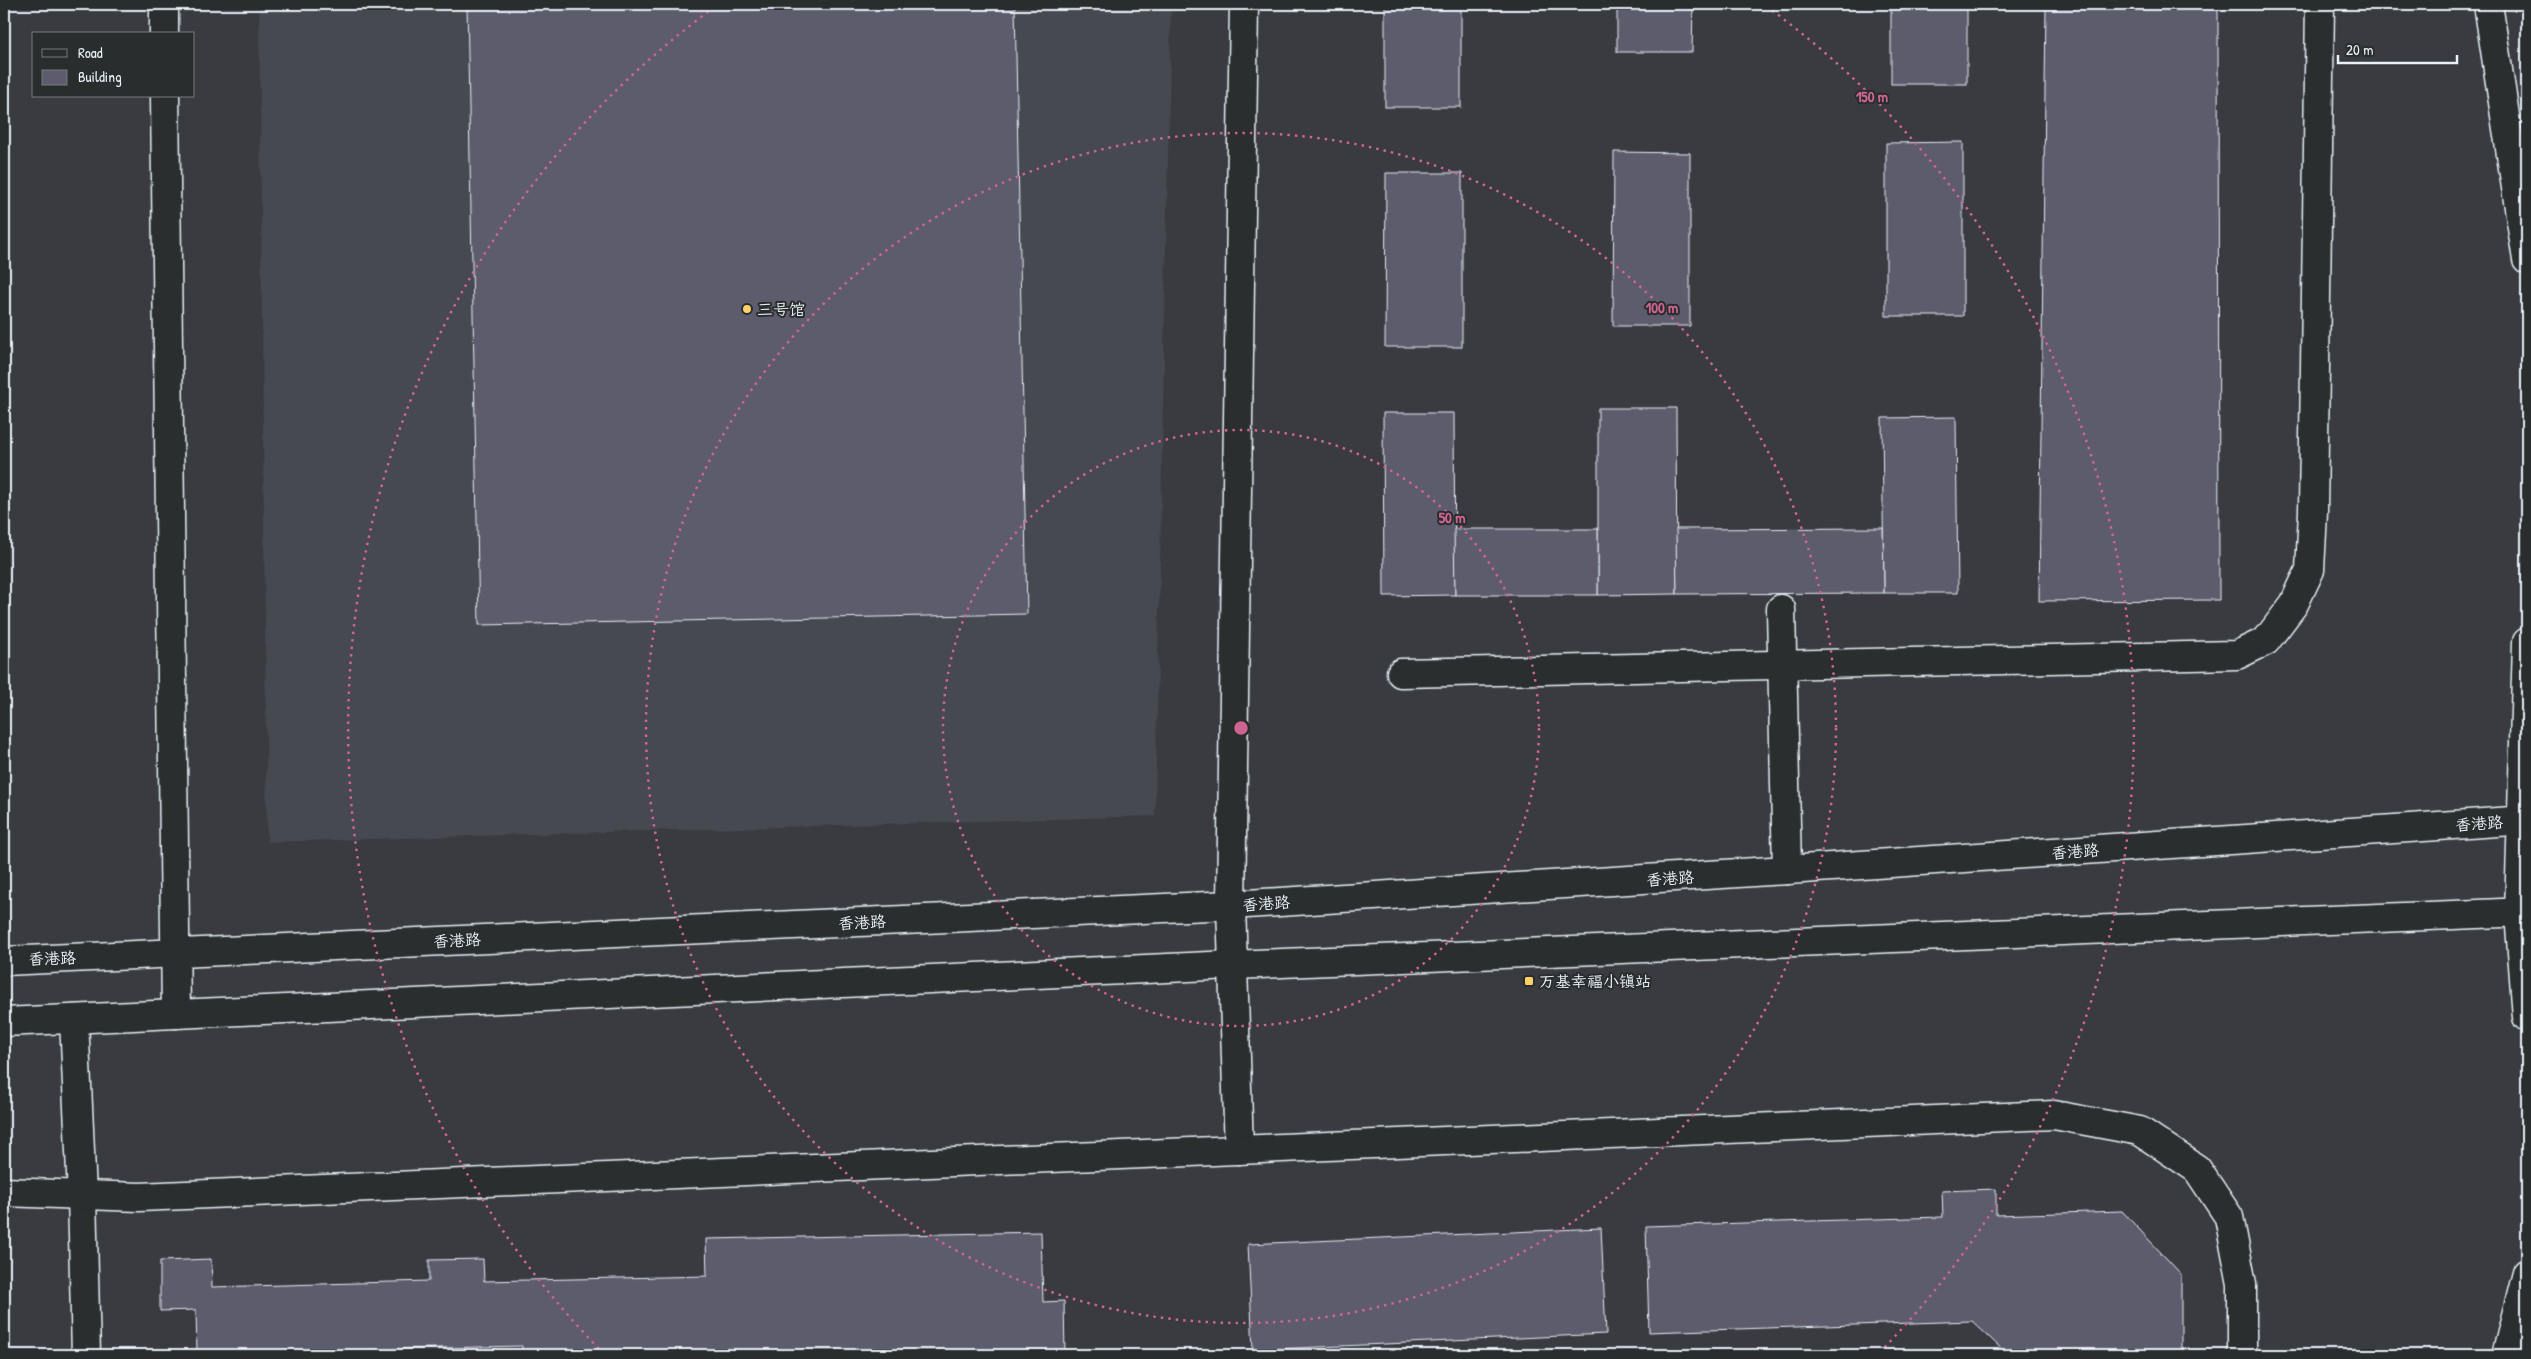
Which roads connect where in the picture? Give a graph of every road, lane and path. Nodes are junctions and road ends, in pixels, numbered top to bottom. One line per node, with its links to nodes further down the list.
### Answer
1 (164, 4): 5 (main road)
2 (1244, 4): 14 (main road)
3 (2320, 4): 10 (main road)
4 (2488, 4): 7 (main road)
5 (164, 32)
6 (165, 98): 16 (main road)
7 (2527, 260)
8 (1782, 609): 10 (main road)
9 (2527, 642): 12 (main road)
10 (1782, 663): 11 (main road); 13 (main road)
11 (1402, 673)
12 (2524, 820): 13 (main road, 香港路); 15 (main road)
13 (1787, 870): 14 (main road, 香港路)
14 (1231, 905): 16 (main road, 香港路); 18 (main road)
15 (2523, 913): 18 (main road); 20 (main road)
16 (175, 953): 17 (main road, 香港路); 19 (main road)
17 (4, 960)
18 (1232, 965): 19 (main road); 23 (main road)
19 (176, 1014): 21 (main road)
20 (2527, 1017)
21 (74, 1019): 22 (main road); 25 (main road)
22 (4, 1022)
23 (1239, 1150): 25 (main road); 29 (main road)
24 (4, 1192): 25 (main road)
25 (82, 1194): 28 (main road)
26 (2527, 1272): 30 (main road)
27 (2527, 1316): 31 (main road)
28 (86, 1355)
29 (2242, 1355)
30 (2506, 1355)
31 (2522, 1355)

